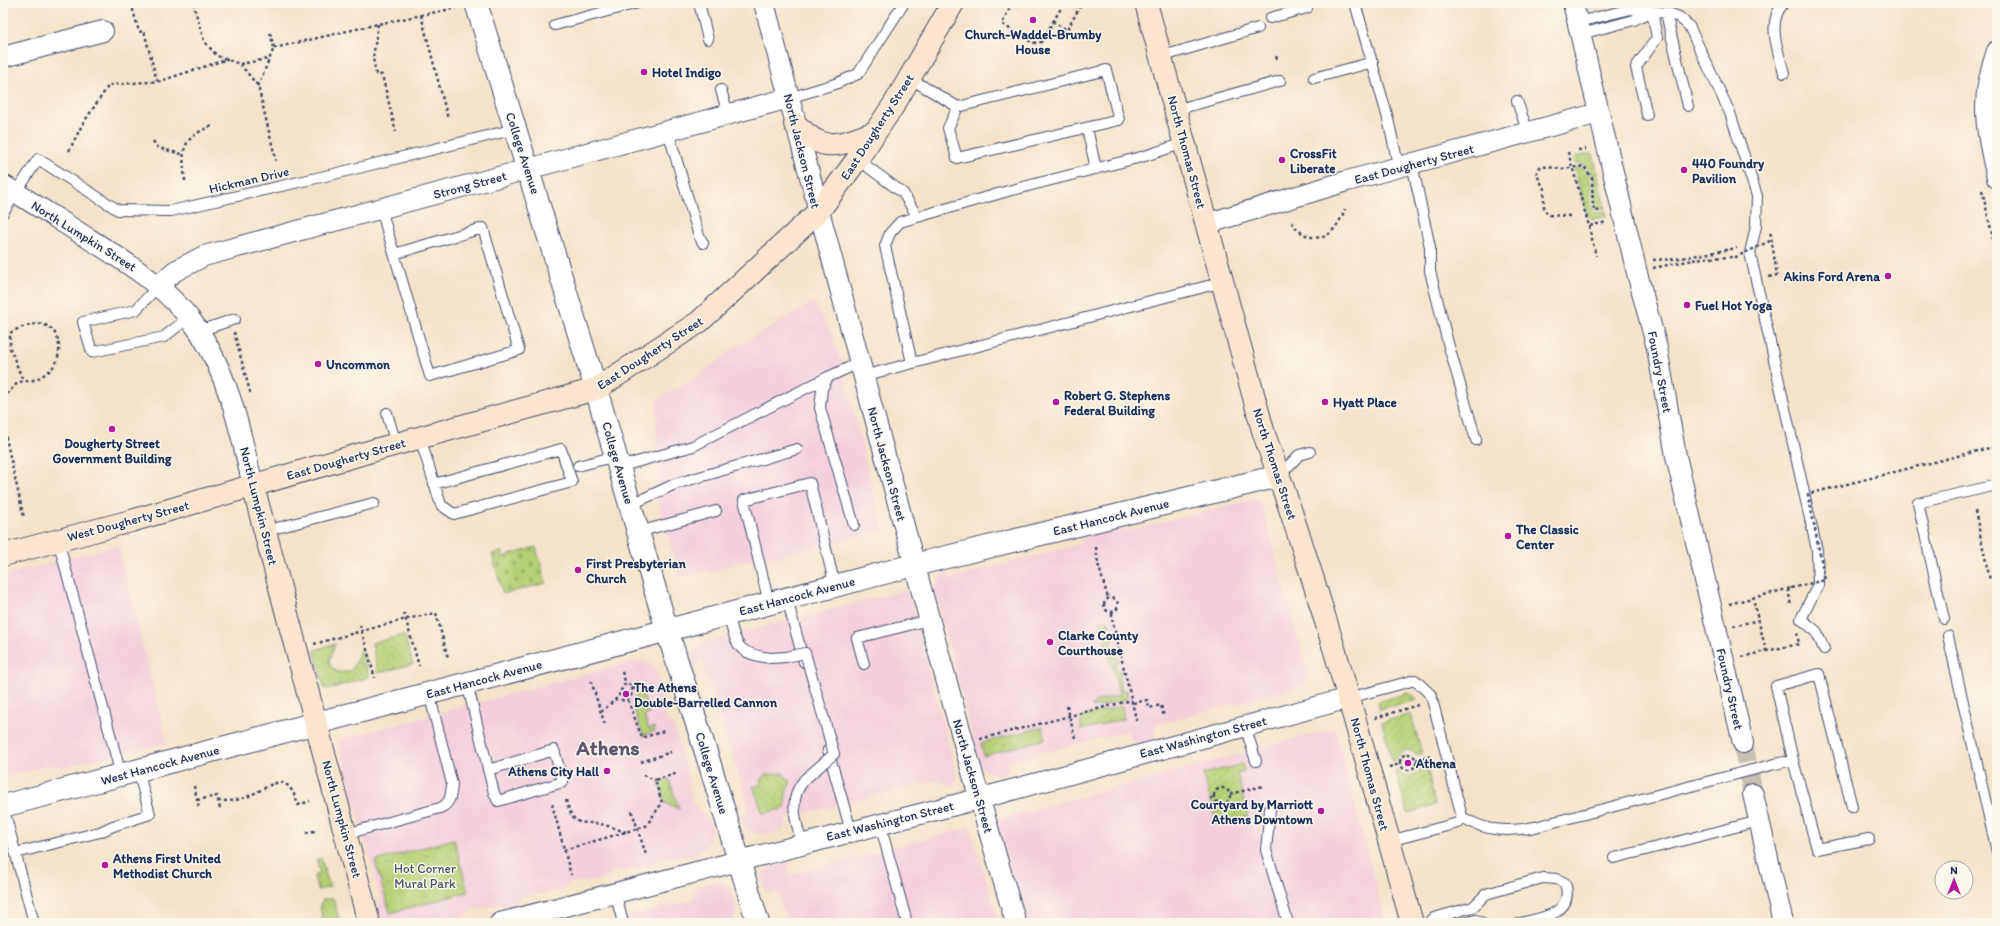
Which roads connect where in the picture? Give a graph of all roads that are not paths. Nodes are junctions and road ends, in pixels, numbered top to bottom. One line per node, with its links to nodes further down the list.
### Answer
1 (476, 3): 38 (street, College Avenue)
2 (638, 3): 15 (lane)
3 (699, 3): 18 (lane)
4 (764, 3): 28 (street, North Jackson Street)
5 (904, 3): 28 (lane)
6 (953, 3): 24 (main road, East Dougherty Street)
7 (1148, 3): 21 (main road, North Thomas Street)
8 (1306, 3): 13 (lane)
9 (1355, 3): 22 (lane)
10 (1784, 3): 23 (lane)
11 (1652, 12): 12 (lane); 14 (lane); 35 (lane)
12 (1666, 13): 30 (lane); 92 (lane)
13 (1270, 18)
14 (1578, 20): 33 (street, Foundry Street)
15 (555, 25)
16 (1258, 28): 21 (lane)
17 (102, 31): 20 (street)
18 (708, 39)
19 (1997, 51): 47 (street)
20 (3, 57)
21 (1160, 57): 32 (main road, North Thomas Street)
22 (1372, 62): 25 (lane); 44 (lane)
23 (1784, 73)
24 (909, 78): 31 (lane); 40 (main road, East Dougherty Street)
25 (1314, 78)
26 (1280, 81): 32 (lane)
27 (721, 90): 34 (lane)
28 (789, 98): 34 (street, Strong Street); 36 (street, North Jackson Street)
29 (1517, 101): 41 (lane)
30 (1688, 106)
31 (958, 107): 37 (lane); 37 (lane)
32 (1175, 110): 42 (main road, North Thomas Street)
33 (1599, 113): 41 (street, East Dougherty Street); 99 (street, Foundry Street)
34 (728, 114): 39 (street, Strong Street)
35 (1647, 115)
36 (795, 124): 40 (main road); 50 (street, North Jackson Street)
37 (1087, 128): 46 (lane)
38 (515, 129): 45 (street, College Avenue); 48 (lane, Hickman Drive)
39 (668, 131): 45 (street, Strong Street); 54 (lane)
40 (876, 132): 43 (main road, East Dougherty Street)
41 (1528, 133): 44 (street, East Dougherty Street)
42 (1184, 143): 46 (lane); 53 (main road, North Thomas Street)
43 (857, 159): 50 (main road, East Dougherty Street); 52 (lane)
44 (1406, 166): 53 (street, East Dougherty Street); 66 (lane)
45 (528, 169): 49 (street, Strong Street); 63 (street, College Avenue)
46 (1096, 169): 52 (lane)
47 (1989, 184)
48 (10, 189): 51 (lane); 57 (street, North Lumpkin Street)
49 (381, 209): 55 (lane); 57 (street, Strong Street)
50 (818, 212): 61 (street, North Jackson Street); 63 (main road, East Dougherty Street)
51 (3, 213)
52 (917, 216): 60 (lane)
53 (1206, 224): 56 (main road, North Thomas Street)
54 (703, 243)
55 (394, 254): 55 (lane)
56 (1223, 282): 60 (lane); 72 (main road, North Thomas Street)
57 (158, 286): 59 (street, North Lumpkin Street); 59 (lane)
58 (235, 319): 59 (lane)
59 (194, 325): 75 (street, North Lumpkin Street)
60 (912, 363): 61 (lane)
61 (861, 370): 62 (lane); 84 (street, North Jackson Street)
62 (828, 378): 70 (lane); 79 (lane)
63 (596, 389): 65 (main road, East Dougherty Street); 70 (street, College Avenue)
64 (387, 413): 67 (lane)
65 (420, 438): 67 (main road, East Dougherty Street); 73 (lane)
66 (1476, 440)
67 (396, 444): 75 (main road, East Dougherty Street)
68 (797, 449): 77 (lane)
69 (1310, 452): 72 (lane)
70 (618, 462): 71 (lane); 77 (street, College Avenue)
71 (578, 466)
72 (1279, 476): 84 (street, East Hancock Avenue); 96 (main road, North Thomas Street)
73 (434, 484): 73 (lane)
74 (1997, 485): 88 (lane)
75 (253, 486): 80 (main road, North Lumpkin Street); 82 (main road, West Dougherty Street)
76 (374, 503): 80 (lane)
77 (630, 505): 81 (street, College Avenue)
78 (716, 512): 81 (lane)
79 (854, 525)
80 (265, 531): 97 (main road, North Lumpkin Street)
81 (638, 532): 90 (street, College Avenue)
82 (58, 540): 83 (main road, West Dougherty Street); 103 (lane)
83 (3, 555)
84 (914, 565): 85 (street, East Hancock Avenue); 89 (street, North Jackson Street)
85 (835, 586): 86 (street, East Hancock Avenue); 86 (lane)
86 (778, 601): 87 (street, East Hancock Avenue); 112 (lane)
87 (728, 614): 90 (street, East Hancock Avenue); 116 (lane, bridge)
88 (1944, 619)
89 (929, 620): 93 (lane); 105 (street, North Jackson Street)
90 (667, 630): 94 (street, East Hancock Avenue); 120 (street, College Avenue)
91 (1948, 636): 117 (lane)
92 (1824, 649)
93 (864, 664)
94 (467, 683): 95 (street, East Hancock Avenue); 102 (lane)
95 (429, 693): 97 (street, East Hancock Avenue); 113 (lane)
96 (1349, 698): 98 (street, East Washington Street); 109 (lane); 115 (main road, North Thomas Street)
97 (316, 723): 103 (street, West Hancock Avenue); 113 (main road, North Lumpkin Street)
98 (1245, 726): 101 (lane); 105 (street, East Washington Street)
99 (1743, 743)
100 (1793, 760): 107 (lane); 109 (lane, bridge); 114 (lane)
101 (1256, 761)
102 (488, 770): 102 (lane)
103 (129, 773): 106 (street, West Hancock Avenue); 118 (lane)
104 (1753, 794): 110 (street)
105 (978, 798): 111 (street, East Washington Street); 130 (street, North Jackson Street)
106 (3, 806): 118 (lane)
107 (1852, 807)
108 (1270, 809): 131 (lane)
109 (1462, 817): 115 (lane)
110 (1759, 821): 119 (lane); 136 (street)
111 (880, 824): 112 (street, East Washington Street); 129 (lane)
112 (852, 831): 116 (street, East Washington Street)
113 (346, 834): 125 (main road, North Lumpkin Street)
114 (1869, 839)
115 (1389, 841): 132 (main road, North Thomas Street)
116 (802, 844): 120 (street, East Washington Street)
117 (1997, 852)
118 (16, 853): 124 (lane)
119 (1614, 858)
120 (739, 860): 121 (street, East Washington Street); 128 (street, College Avenue)
121 (615, 892): 126 (street, East Washington Street); 127 (lane)
122 (1473, 907): 123 (lane); 133 (lane); 135 (lane)
123 (1479, 922): 134 (lane)
124 (34, 923)
125 (370, 923)
126 (500, 923)
127 (624, 923)
128 (758, 923)
129 (907, 923)
130 (1016, 923)
131 (1288, 923)
132 (1412, 923)
133 (1429, 923)
134 (1465, 923)
135 (1520, 923)
136 (1783, 923)

